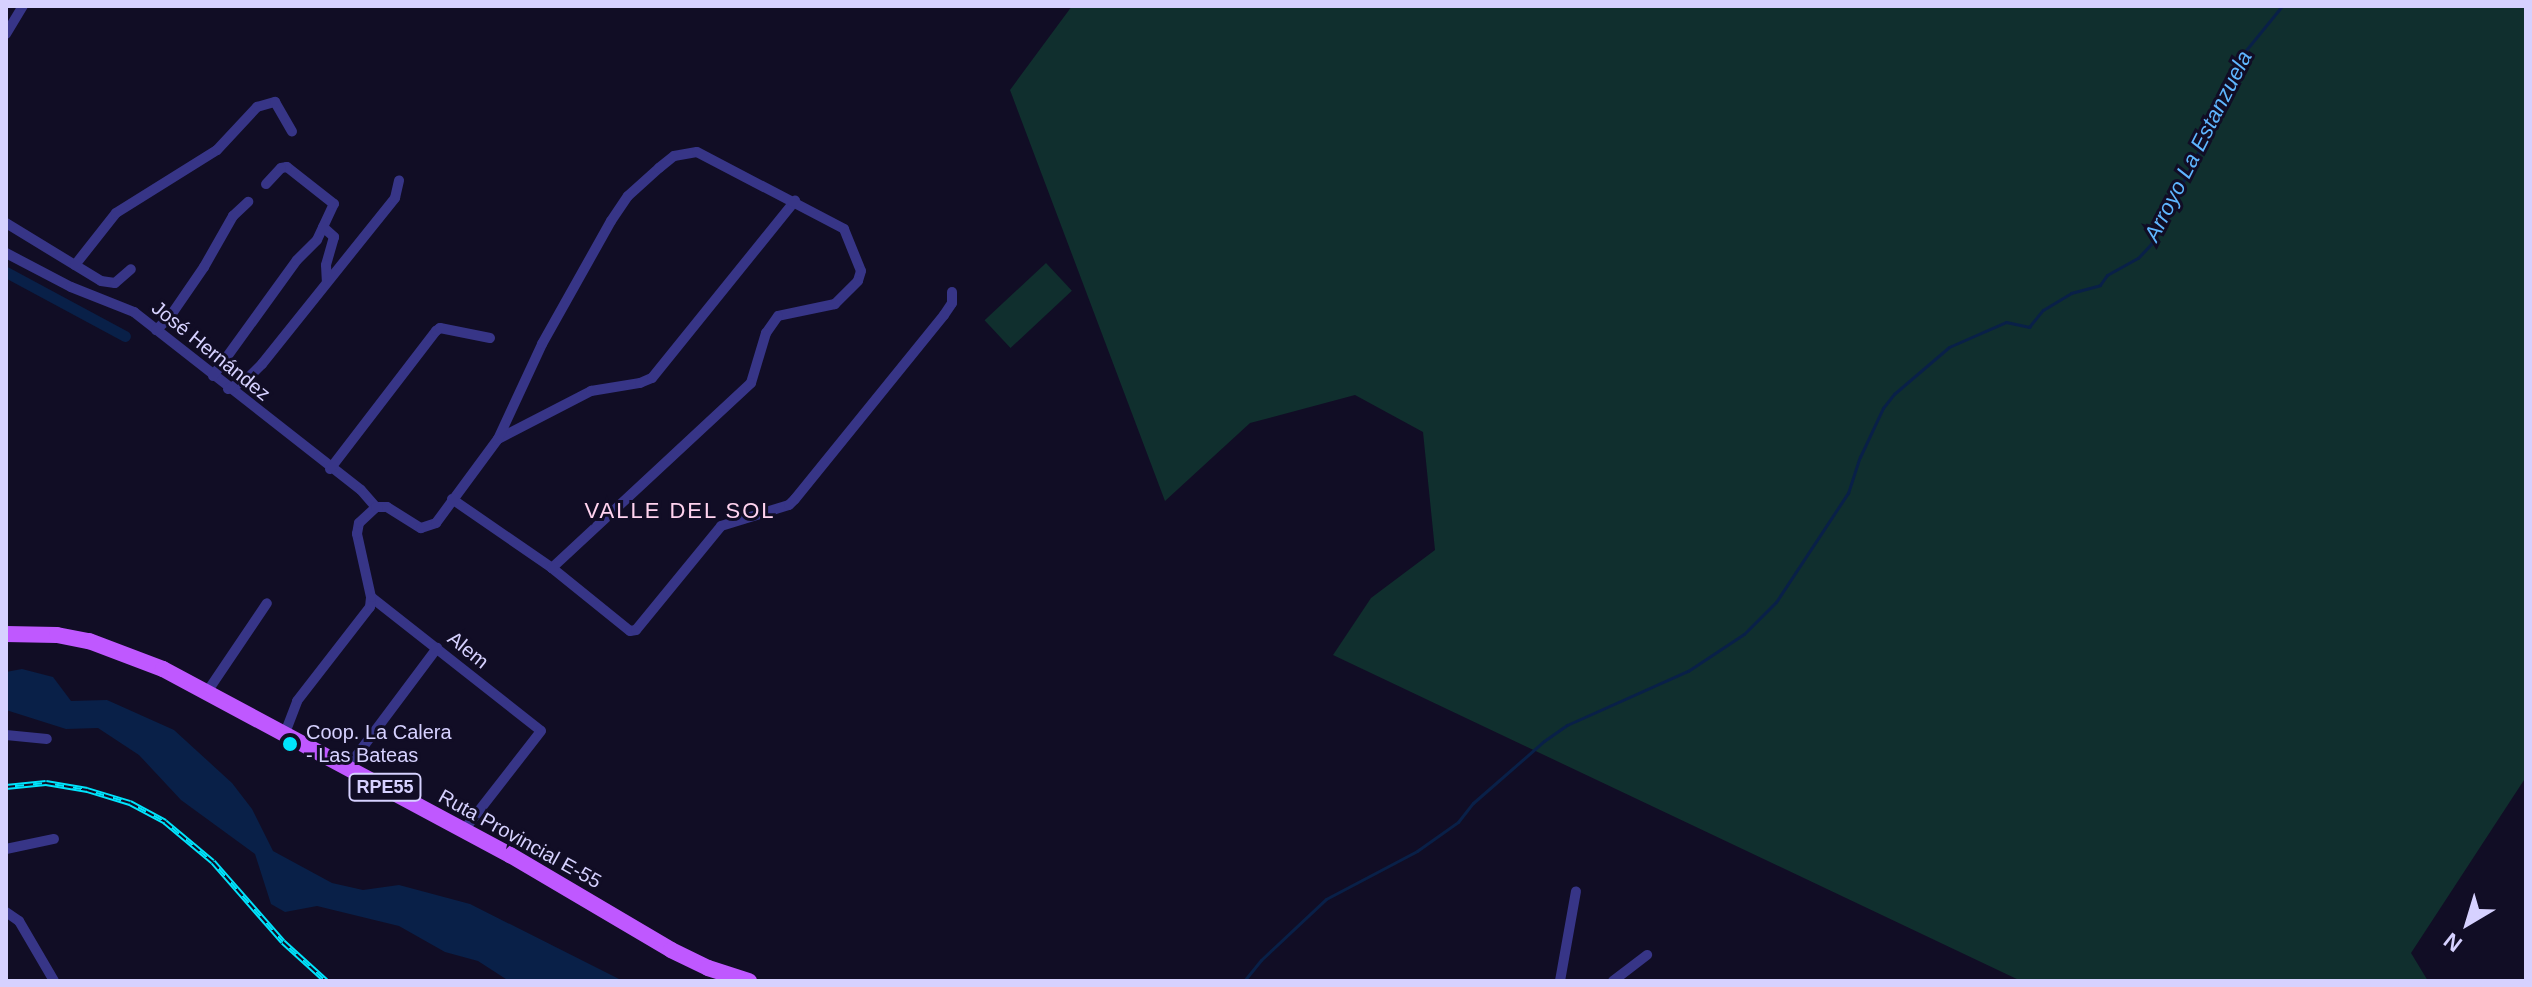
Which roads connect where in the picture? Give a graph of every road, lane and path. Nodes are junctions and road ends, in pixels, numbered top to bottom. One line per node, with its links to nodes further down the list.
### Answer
1 (23, 6): 2 (street)
2 (6, 34)
3 (292, 131): 11 (street)
4 (399, 180): 13 (street)
5 (266, 184): 9 (street)
6 (795, 201): 19 (street); 19 (street); 23 (street)
7 (248, 202): 15 (street)
8 (6, 223): 11 (street)
9 (323, 227): 13 (street); 17 (street)
10 (6, 253): 15 (street, José Hernández)
11 (75, 265): 12 (street)
12 (131, 269)
13 (327, 282): 18 (street)
14 (952, 292): 23 (street)
15 (156, 330): 17 (street, José Hernández)
16 (490, 338): 20 (street)
17 (213, 376): 18 (street, José Hernández)
18 (228, 389): 20 (street, José Hernández)
19 (498, 439): 21 (street)
20 (330, 469): 22 (street, José Hernández)
21 (452, 499): 22 (street, José Hernández); 23 (street)
22 (376, 507): 24 (street)
23 (552, 568)
24 (371, 597): 27 (street, Alem); 29 (street)
25 (267, 603): 28 (street)
26 (6, 634): 28 (main road, Ruta Provincial E-55 / RPE55)
27 (437, 648): 32 (street); 33 (street, Alem)
28 (207, 692): 29 (main road, Ruta Provincial E-55 / RPE55)
29 (285, 733): 32 (main road, Ruta Provincial E-55 / RPE55)
30 (6, 735): 31 (street)
31 (47, 739)
32 (348, 767): 33 (main road, Ruta Provincial E-55 / RPE55)
33 (464, 830): 40 (main road, Ruta Provincial E-55 / RPE55)
34 (54, 839): 35 (street)
35 (6, 849)
36 (1576, 891): 41 (street)
37 (6, 912): 39 (street)
38 (1647, 955): 42 (street)
39 (54, 981)
40 (749, 981)
41 (1560, 981)
42 (1613, 981)

